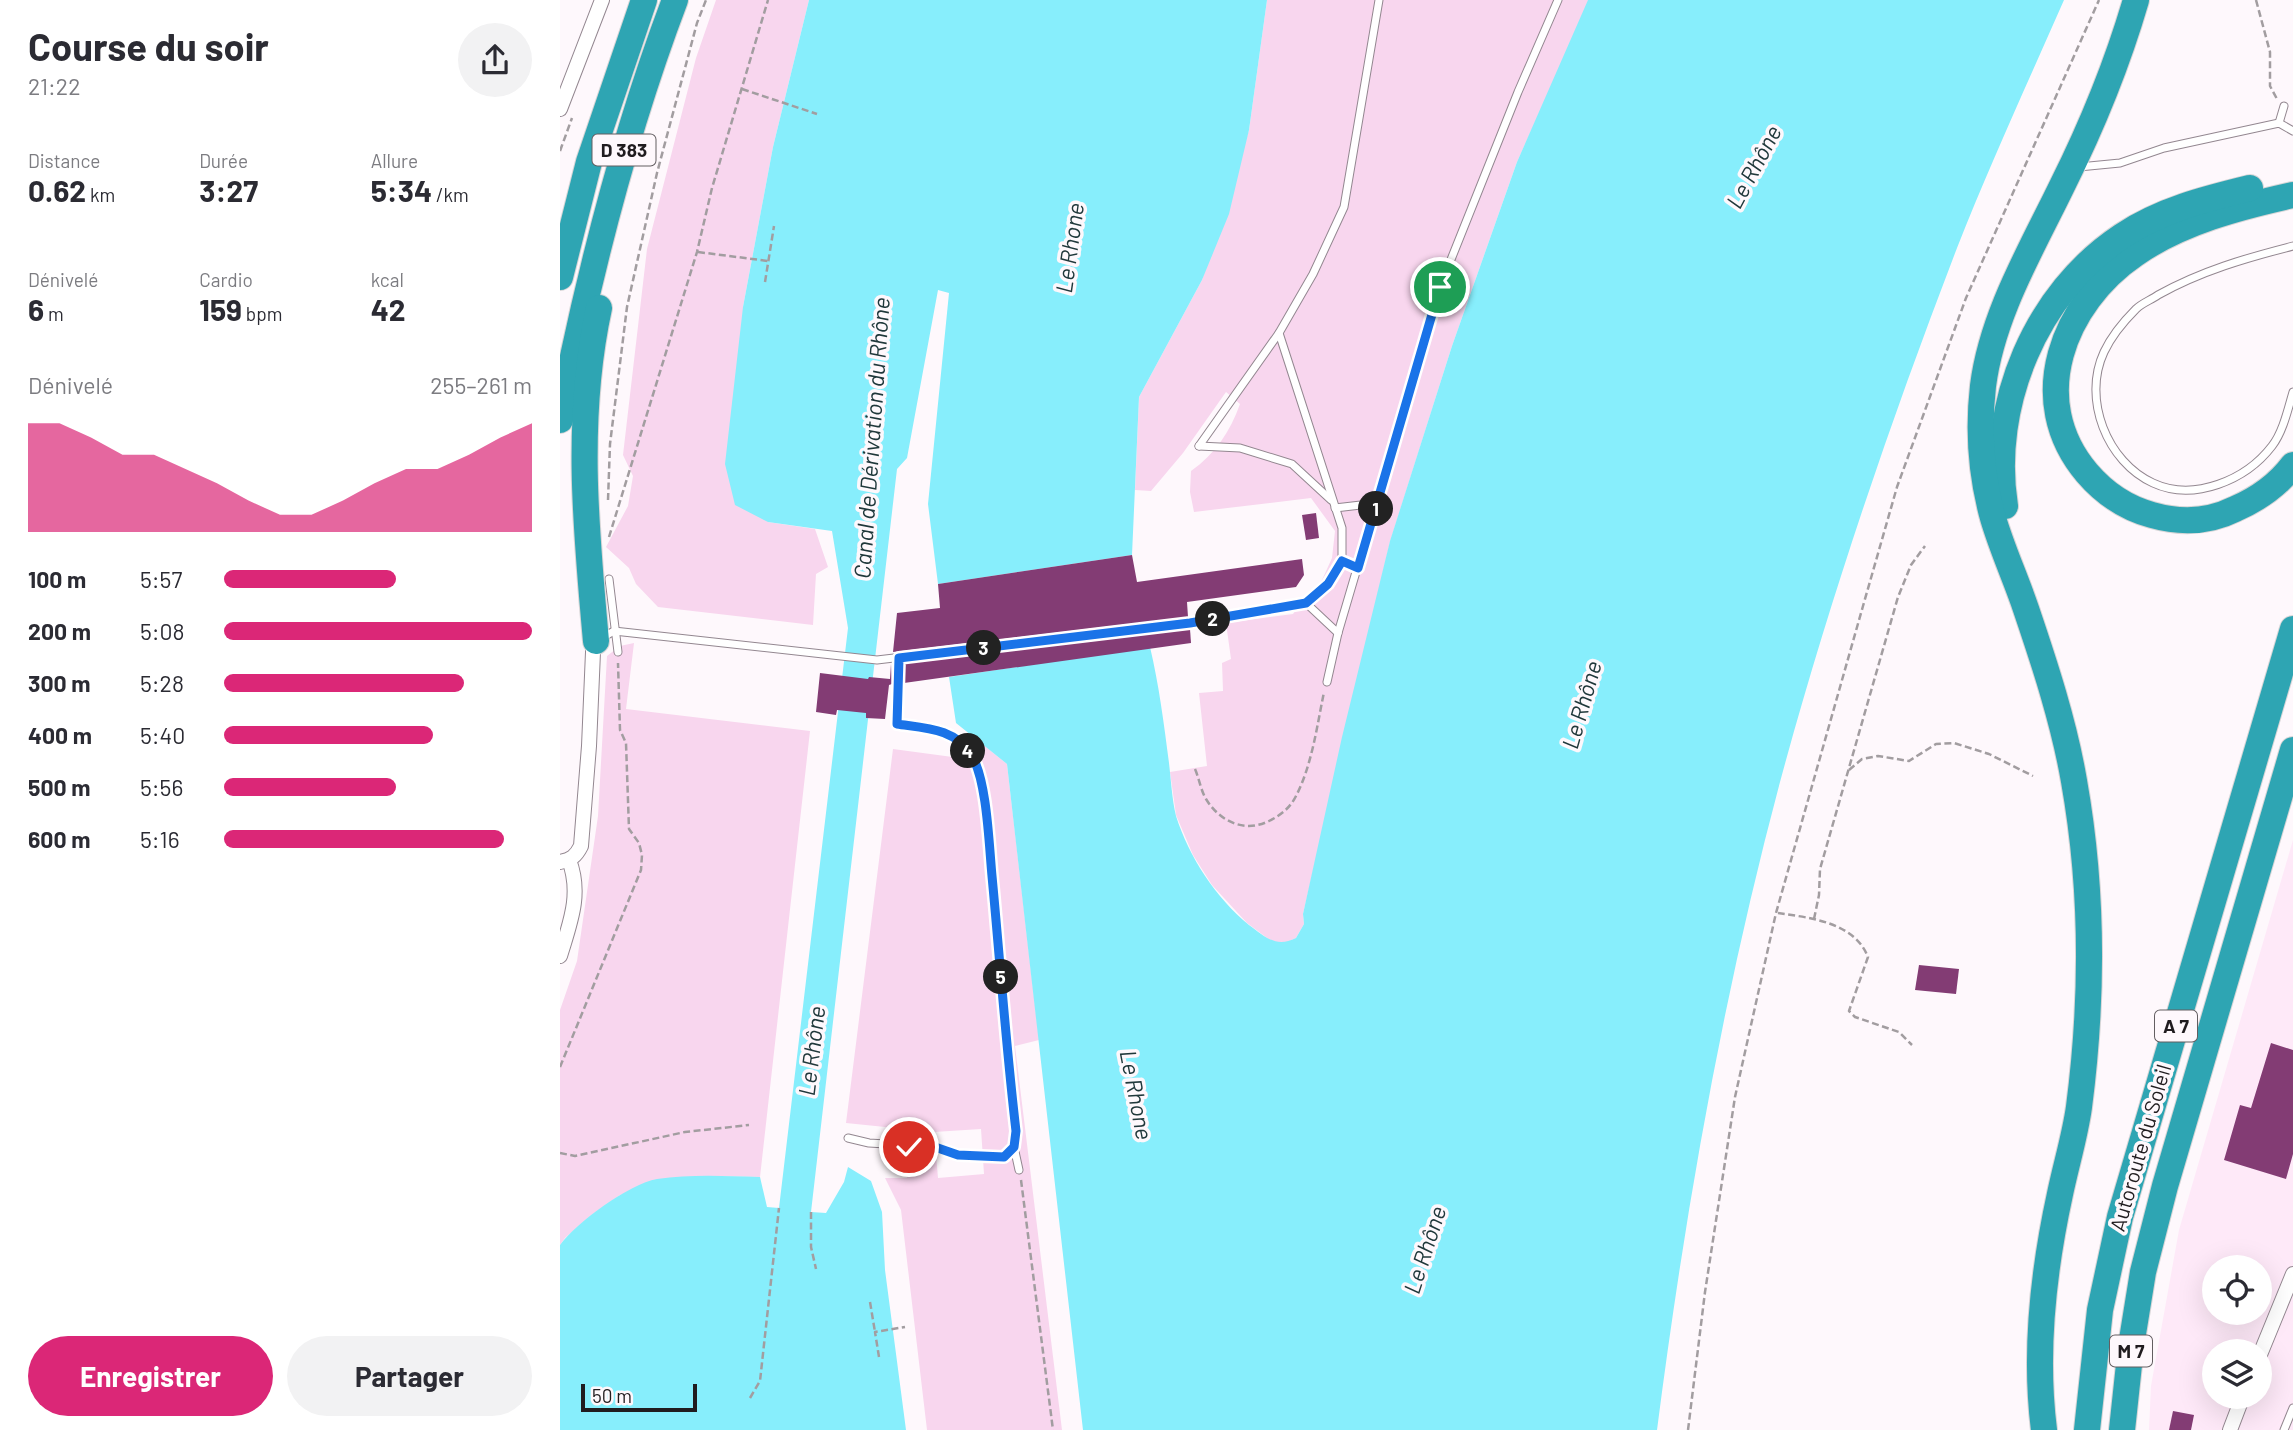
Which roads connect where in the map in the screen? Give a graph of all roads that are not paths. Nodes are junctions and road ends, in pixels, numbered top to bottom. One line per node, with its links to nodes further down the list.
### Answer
1 (601, 0): 8 (street)
2 (644, 0): 15 (highway, D 383)
3 (675, 0): 14 (highway, D 383)
4 (1379, 0): 16 (lane)
5 (1558, 0): 20 (lane)
6 (2136, 0): 11 (highway)
7 (2284, 106): 9 (lane)
8 (560, 109)
9 (2279, 123): 10 (lane); 11 (lane)
10 (2293, 131)
11 (2071, 167): 26 (highway)
12 (2286, 188): 19 (highway); 26 (highway)
13 (2293, 246): 17 (lane)
14 (592, 267): 18 (highway, D 383); 29 (highway)
15 (560, 276)
16 (1279, 333): 21 (lane); 21 (lane)
17 (2293, 392)
18 (560, 421)
19 (2293, 465)
20 (1378, 503): 21 (lane); 23 (lane)
21 (1333, 504): 22 (lane)
22 (1342, 561): 23 (lane); 25 (lane)
23 (1358, 568): 28 (lane)
24 (609, 579): 29 (lane)
25 (1306, 603): 28 (lane); 30 (lane)
26 (2027, 612): 44 (highway)
27 (2293, 629): 45 (highway, Autoroute du Soleil / A 7)
28 (1338, 633): 31 (lane)
29 (609, 641): 30 (lane); 35 (street)
30 (899, 658): 38 (lane)
31 (1326, 682)
32 (2293, 750): 34 (highway, Autoroute du Soleil)
33 (2293, 800): 34 (highway)
34 (2272, 822): 46 (highway, Autoroute du Soleil / M 7)
35 (565, 861): 36 (street)
36 (560, 956)
37 (848, 1138): 38 (lane)
38 (1014, 1147): 39 (lane)
39 (1020, 1170)
40 (2293, 1274): 41 (street)
41 (2266, 1339)
42 (2293, 1408): 48 (lane)
43 (2238, 1409): 47 (street)
44 (2044, 1430)
45 (2087, 1430)
46 (2122, 1430)
47 (2230, 1430)
48 (2284, 1430)

